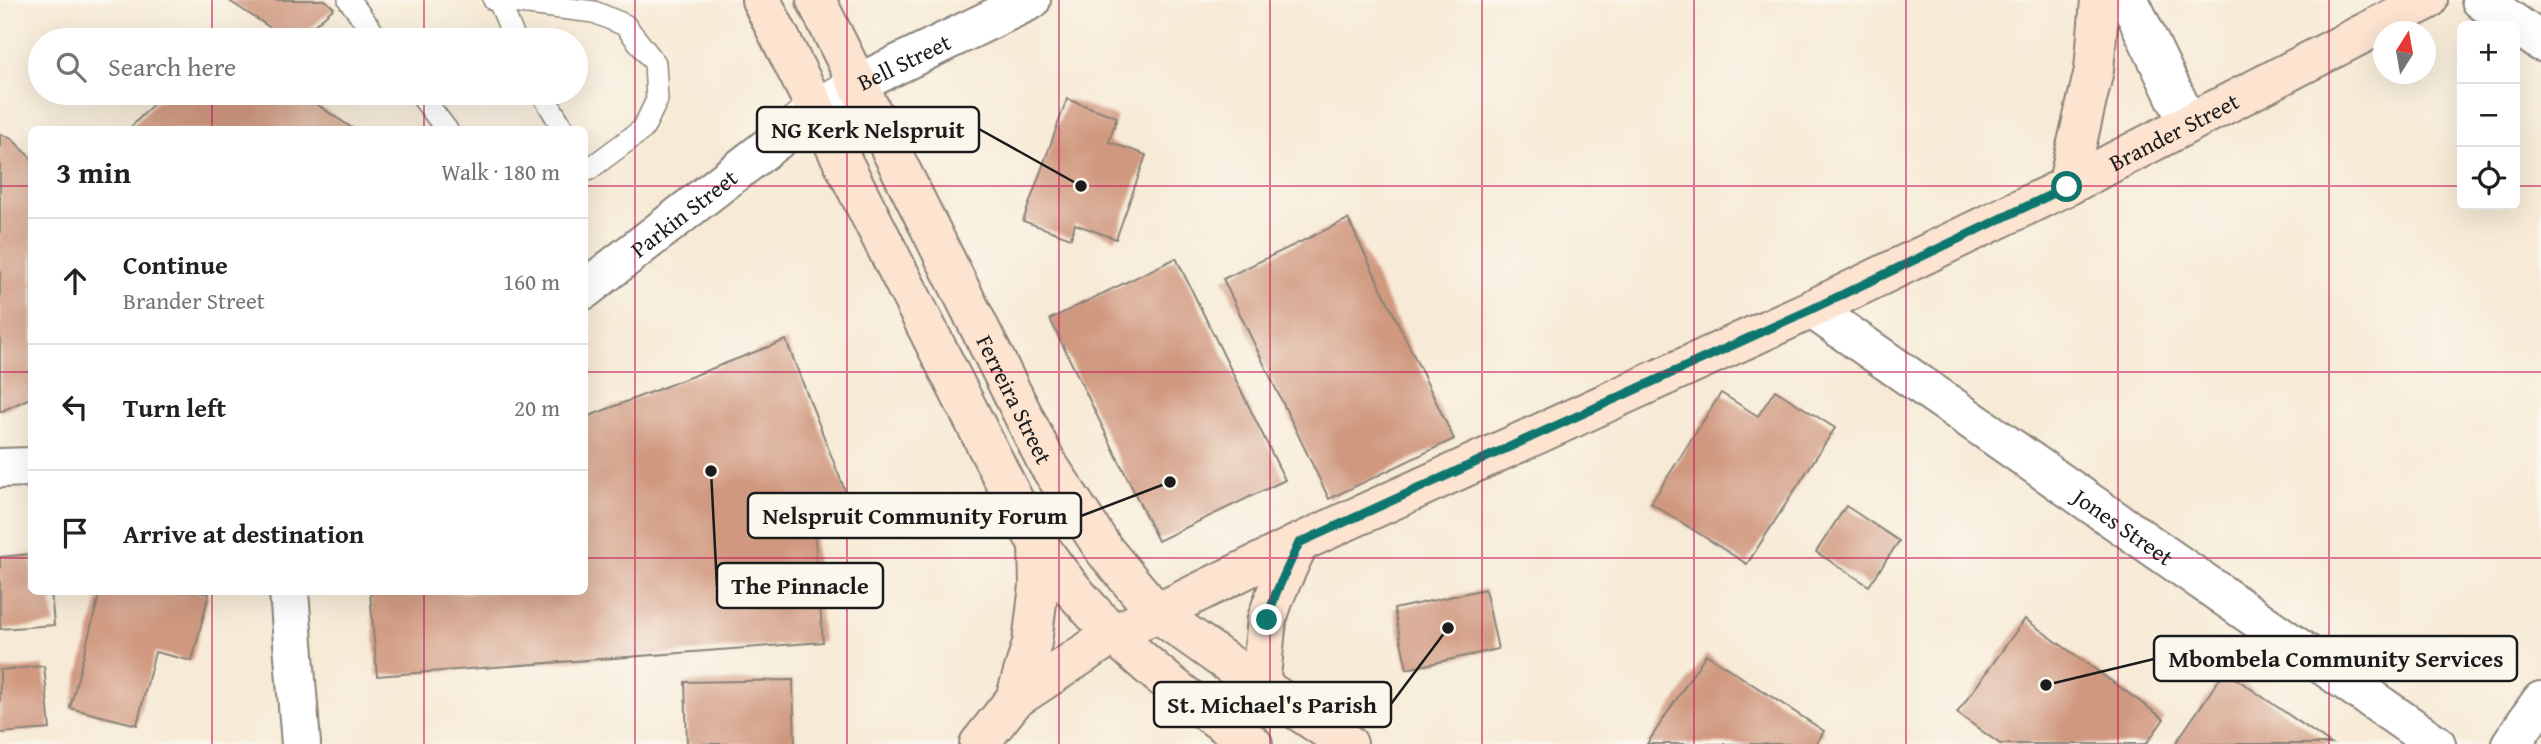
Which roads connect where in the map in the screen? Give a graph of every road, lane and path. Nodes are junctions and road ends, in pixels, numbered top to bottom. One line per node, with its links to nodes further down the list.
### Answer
1 (349, 0): 10 (lane)
2 (761, 0): 16 (main road, Ferreira Street)
3 (816, 0): 13 (main road, Ferreira Street)
4 (1031, 0): 13 (street, Bell Street)
5 (2100, 0): 21 (main road)
6 (2129, 0): 17 (street)
7 (2428, 0): 17 (main road, Brander Street)
8 (2481, 0): 12 (street)
9 (497, 1): 11 (lane); 20 (lane)
10 (370, 28)
11 (509, 28)
12 (2541, 41)
13 (858, 84): 16 (street, Bell Street); 29 (main road, Ferreira Street)
14 (428, 105): 18 (lane)
15 (549, 105): 19 (lane)
16 (817, 109): 22 (street, Parkin Street); 27 (main road, Ferreira Street)
17 (2188, 123): 21 (main road, Brander Street)
18 (444, 126)
19 (562, 126)
20 (588, 170)
21 (2067, 187): 23 (main road, Brander Street)
22 (588, 287)
23 (1812, 309): 26 (main road, Brander Street); 38 (street, Jones Street)
24 (28, 467): 25 (street)
25 (0, 468)
26 (1299, 543): 29 (main road, Brander Street); 31 (main road)
27 (1038, 544): 30 (main road, Ferreira Street); 32 (main road)
28 (289, 595): 34 (street)
29 (1156, 612): 30 (main road, Brander Street); 31 (main road, Ferreira Street)
30 (1114, 634): 32 (main road, Brander Street); 36 (main road, Ferreira Street)
31 (1260, 686): 37 (main road, Ferreira Street)
32 (1015, 699): 35 (main road)
33 (2541, 701): 39 (street)
34 (298, 743)
35 (979, 744)
36 (1253, 744)
37 (1348, 744)
38 (2436, 744)
39 (2511, 744)

